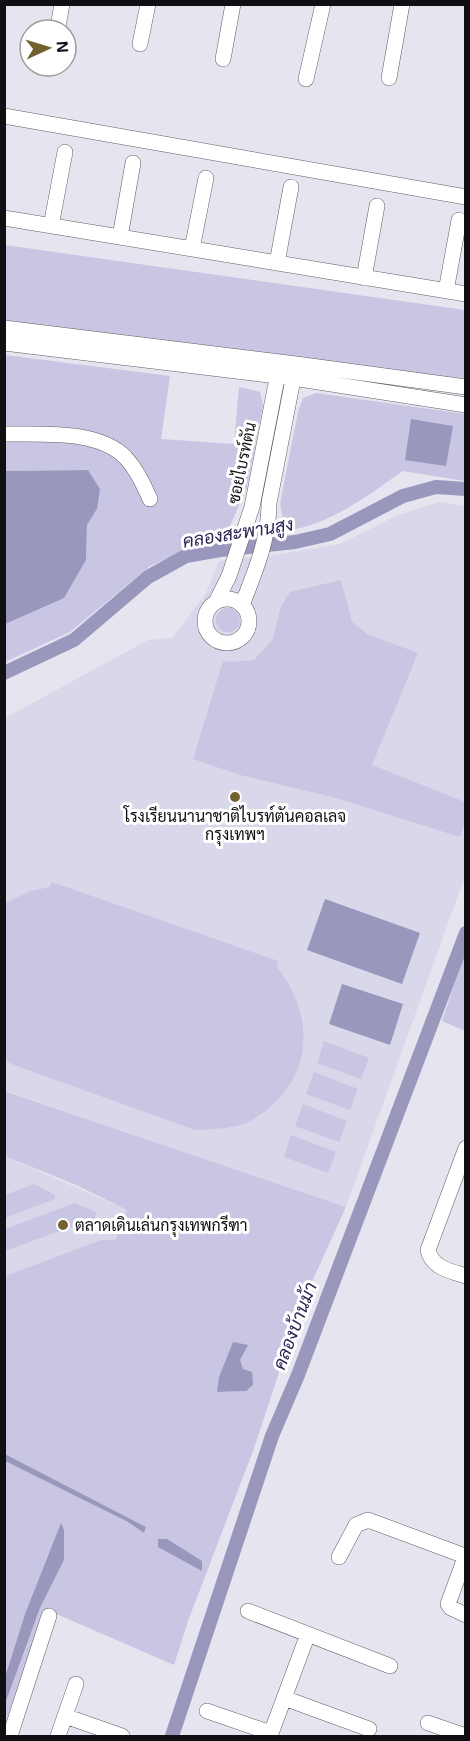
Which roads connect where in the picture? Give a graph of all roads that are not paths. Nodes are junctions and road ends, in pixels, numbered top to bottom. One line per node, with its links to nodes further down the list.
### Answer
1 (148, 4): 5 (street)
2 (233, 4): 6 (street)
3 (323, 4): 8 (street)
4 (402, 4): 7 (street)
5 (140, 45)
6 (223, 59)
7 (389, 78)
8 (306, 79)
9 (4, 116): 14 (street)
10 (64, 152): 18 (street)
11 (133, 163): 19 (street)
12 (206, 178): 20 (street)
13 (291, 187): 21 (street)
14 (465, 197)
15 (377, 206): 22 (street)
16 (4, 218): 18 (street)
17 (459, 220): 23 (street)
18 (51, 226): 19 (street)
19 (120, 237): 20 (street)
20 (192, 249): 21 (street)
21 (277, 263): 22 (street)
22 (364, 278): 23 (street)
23 (447, 291): 24 (street)
24 (465, 294)
25 (4, 328): 27 (street)
26 (4, 343): 27 (street)
27 (278, 369): 28 (street); 33 (street, ซอยไบรท์ตัน)
28 (294, 371): 29 (street); 30 (street); 34 (street, ซอยไบรท์ตัน)
29 (465, 387)
30 (465, 405)
31 (4, 434): 32 (street)
32 (150, 498)
33 (216, 602): 34 (street); 34 (street, ซอยไบรท์ตัน)
34 (242, 605)
35 (465, 1148): 36 (street)
36 (465, 1276)
37 (465, 1556): 38 (street); 40 (street)
38 (339, 1557)
39 (248, 1611): 42 (street)
40 (465, 1615)
41 (49, 1616): 52 (street)
42 (308, 1634): 43 (street); 45 (street)
43 (390, 1666)
44 (76, 1684): 47 (street)
45 (284, 1698): 49 (street); 50 (street)
46 (207, 1711): 50 (street)
47 (65, 1716): 53 (street); 54 (street)
48 (428, 1724): 51 (street)
49 (369, 1729)
50 (271, 1735)
51 (465, 1736)
52 (10, 1737)
53 (58, 1737)
54 (122, 1737)

